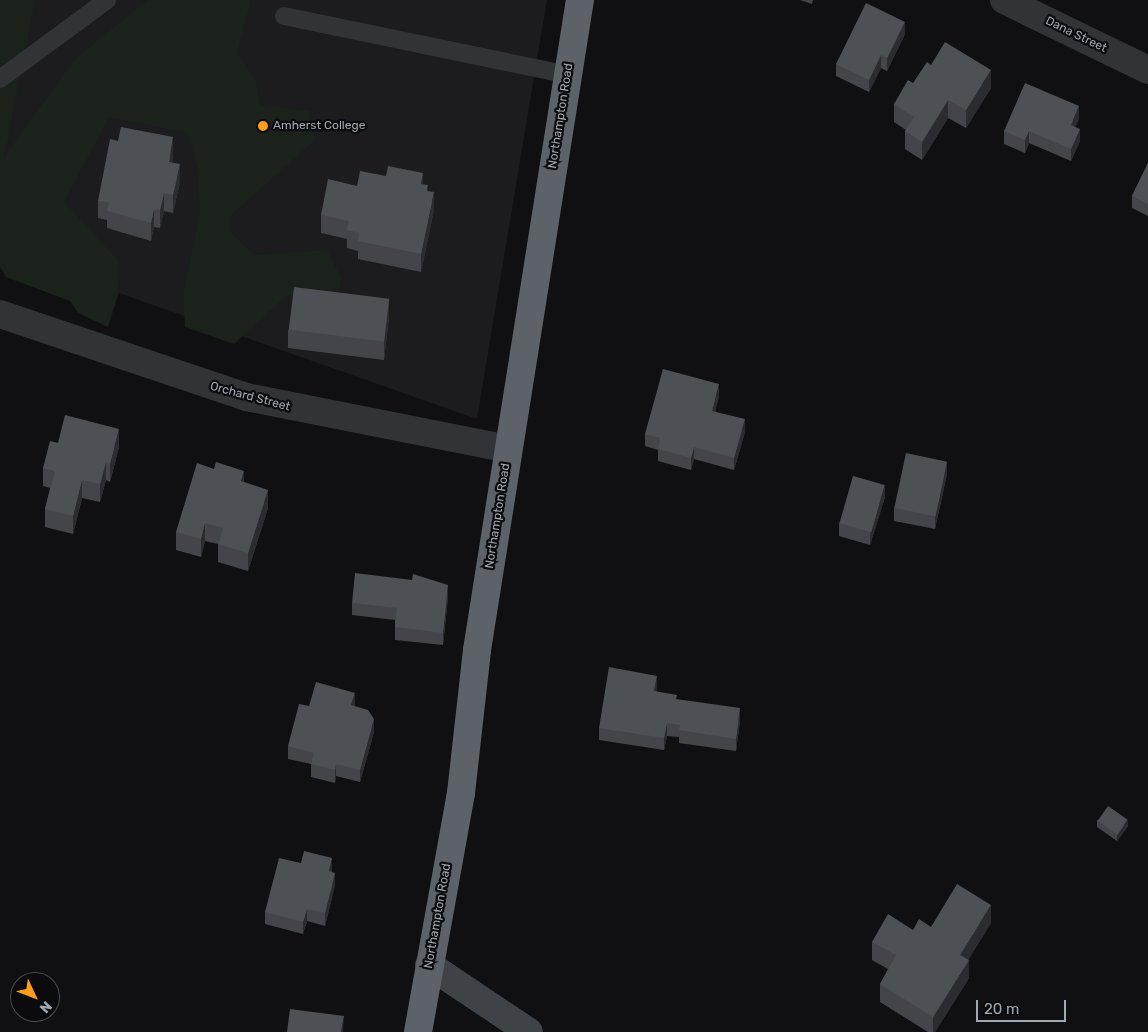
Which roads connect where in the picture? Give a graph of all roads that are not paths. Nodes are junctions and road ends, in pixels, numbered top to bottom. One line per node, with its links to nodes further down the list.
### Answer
1 (106, 0): 7 (lane)
2 (580, 0): 6 (highway, Northampton Road)
3 (1004, 0): 5 (street, Dana Street)
4 (284, 16): 6 (lane)
5 (1148, 70)
6 (568, 74): 9 (highway, Northampton Road)
7 (0, 79)
8 (0, 314): 9 (street, Orchard Street)
9 (508, 449): 10 (highway, Northampton Road)
10 (429, 965): 11 (highway, Northampton Road); 12 (main road)
11 (418, 1032)
12 (529, 1032)

